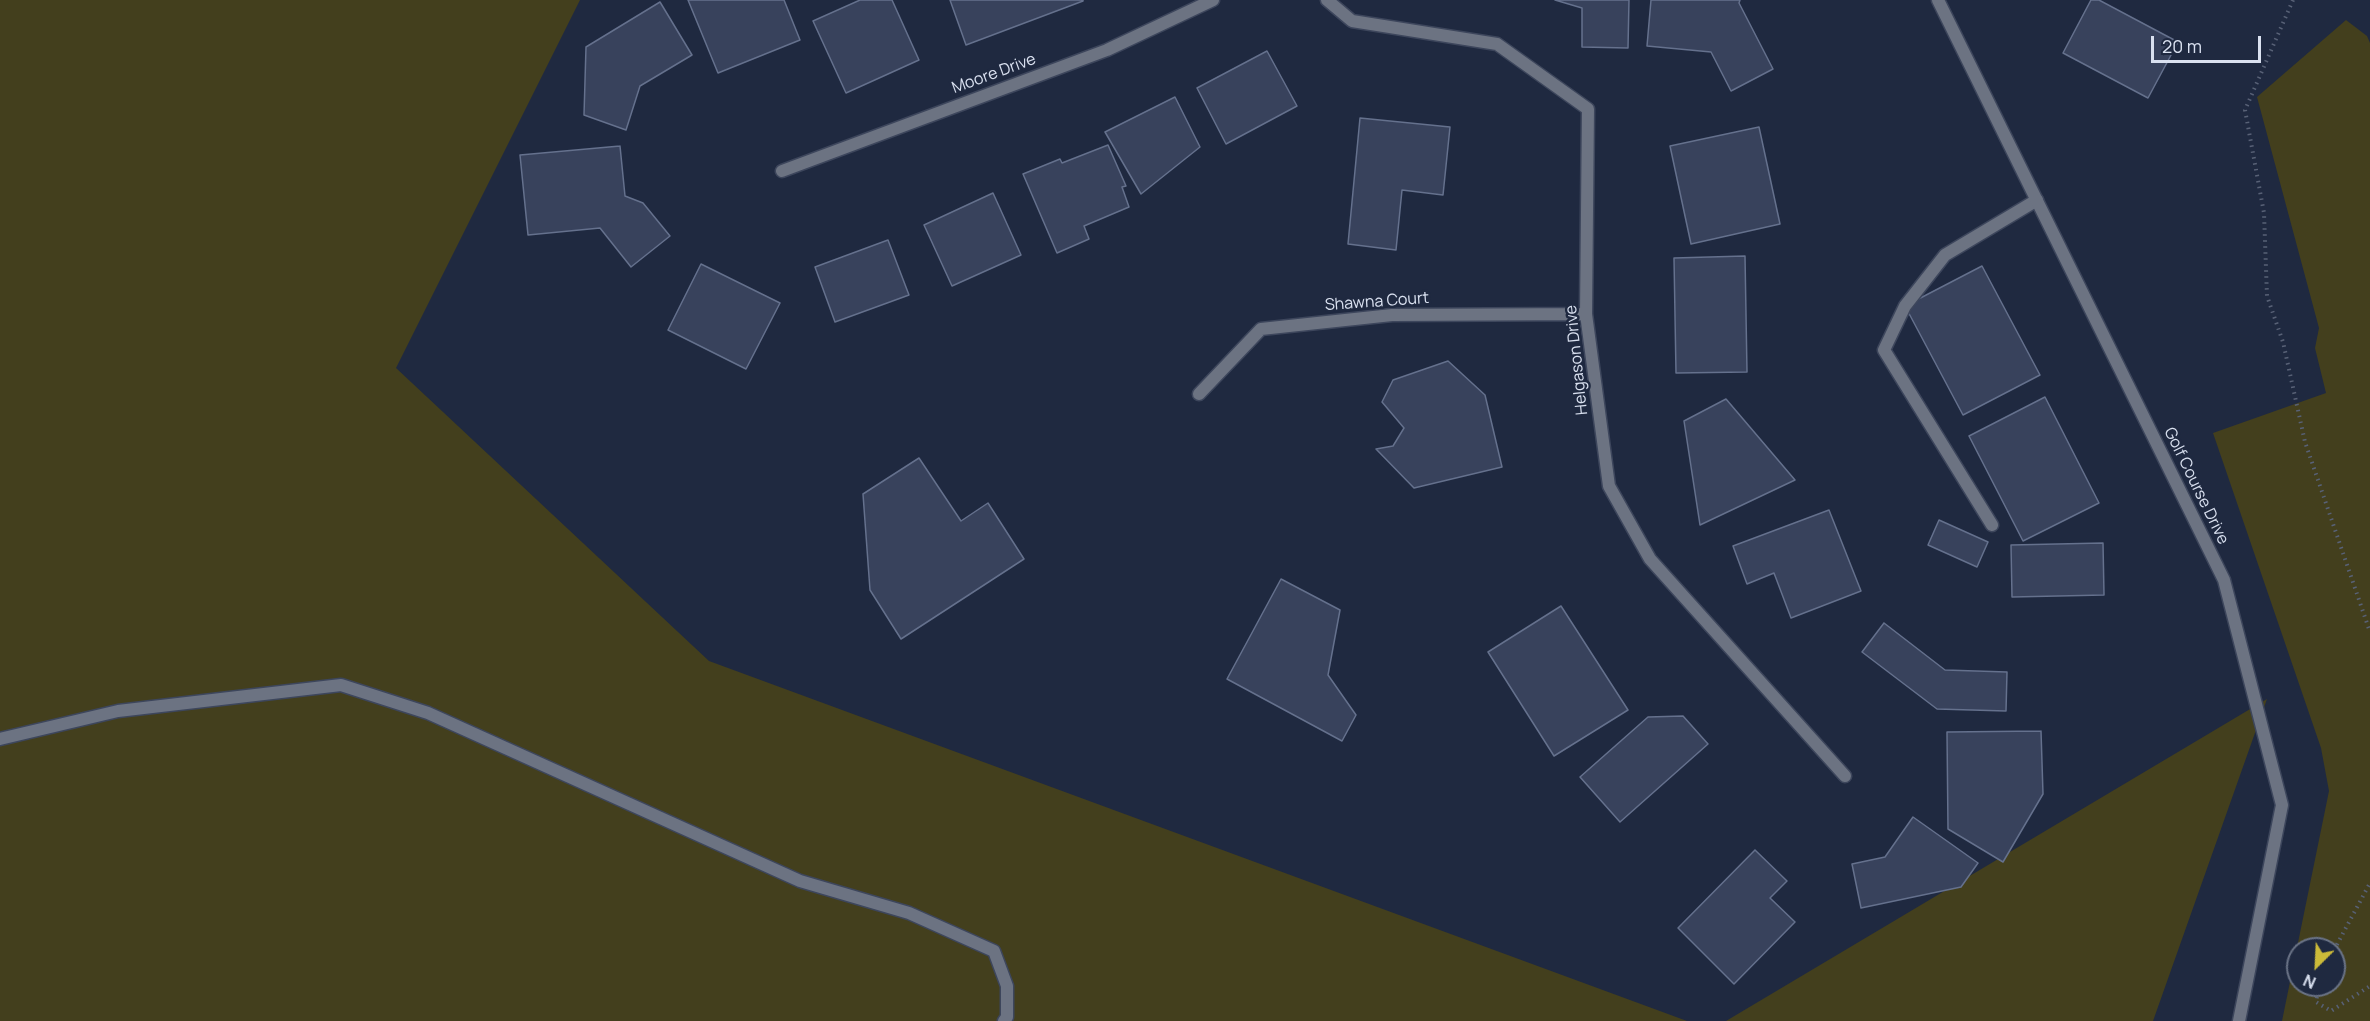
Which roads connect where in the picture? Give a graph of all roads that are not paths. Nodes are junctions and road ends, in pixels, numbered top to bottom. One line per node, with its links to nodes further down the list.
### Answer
1 (1213, 0): 4 (street, Moore Drive)
2 (1327, 0): 6 (street, Helgason Drive)
3 (1938, 0): 5 (street, Golf Course Drive)
4 (782, 171)
5 (2037, 200): 8 (street); 12 (street, Golf Course Drive)
6 (1586, 314): 7 (street, Shawna Court); 10 (street, Helgason Drive)
7 (1199, 394)
8 (1992, 525)
9 (0, 739): 11 (street)
10 (1845, 776)
11 (1004, 1021)
12 (2240, 1021)

